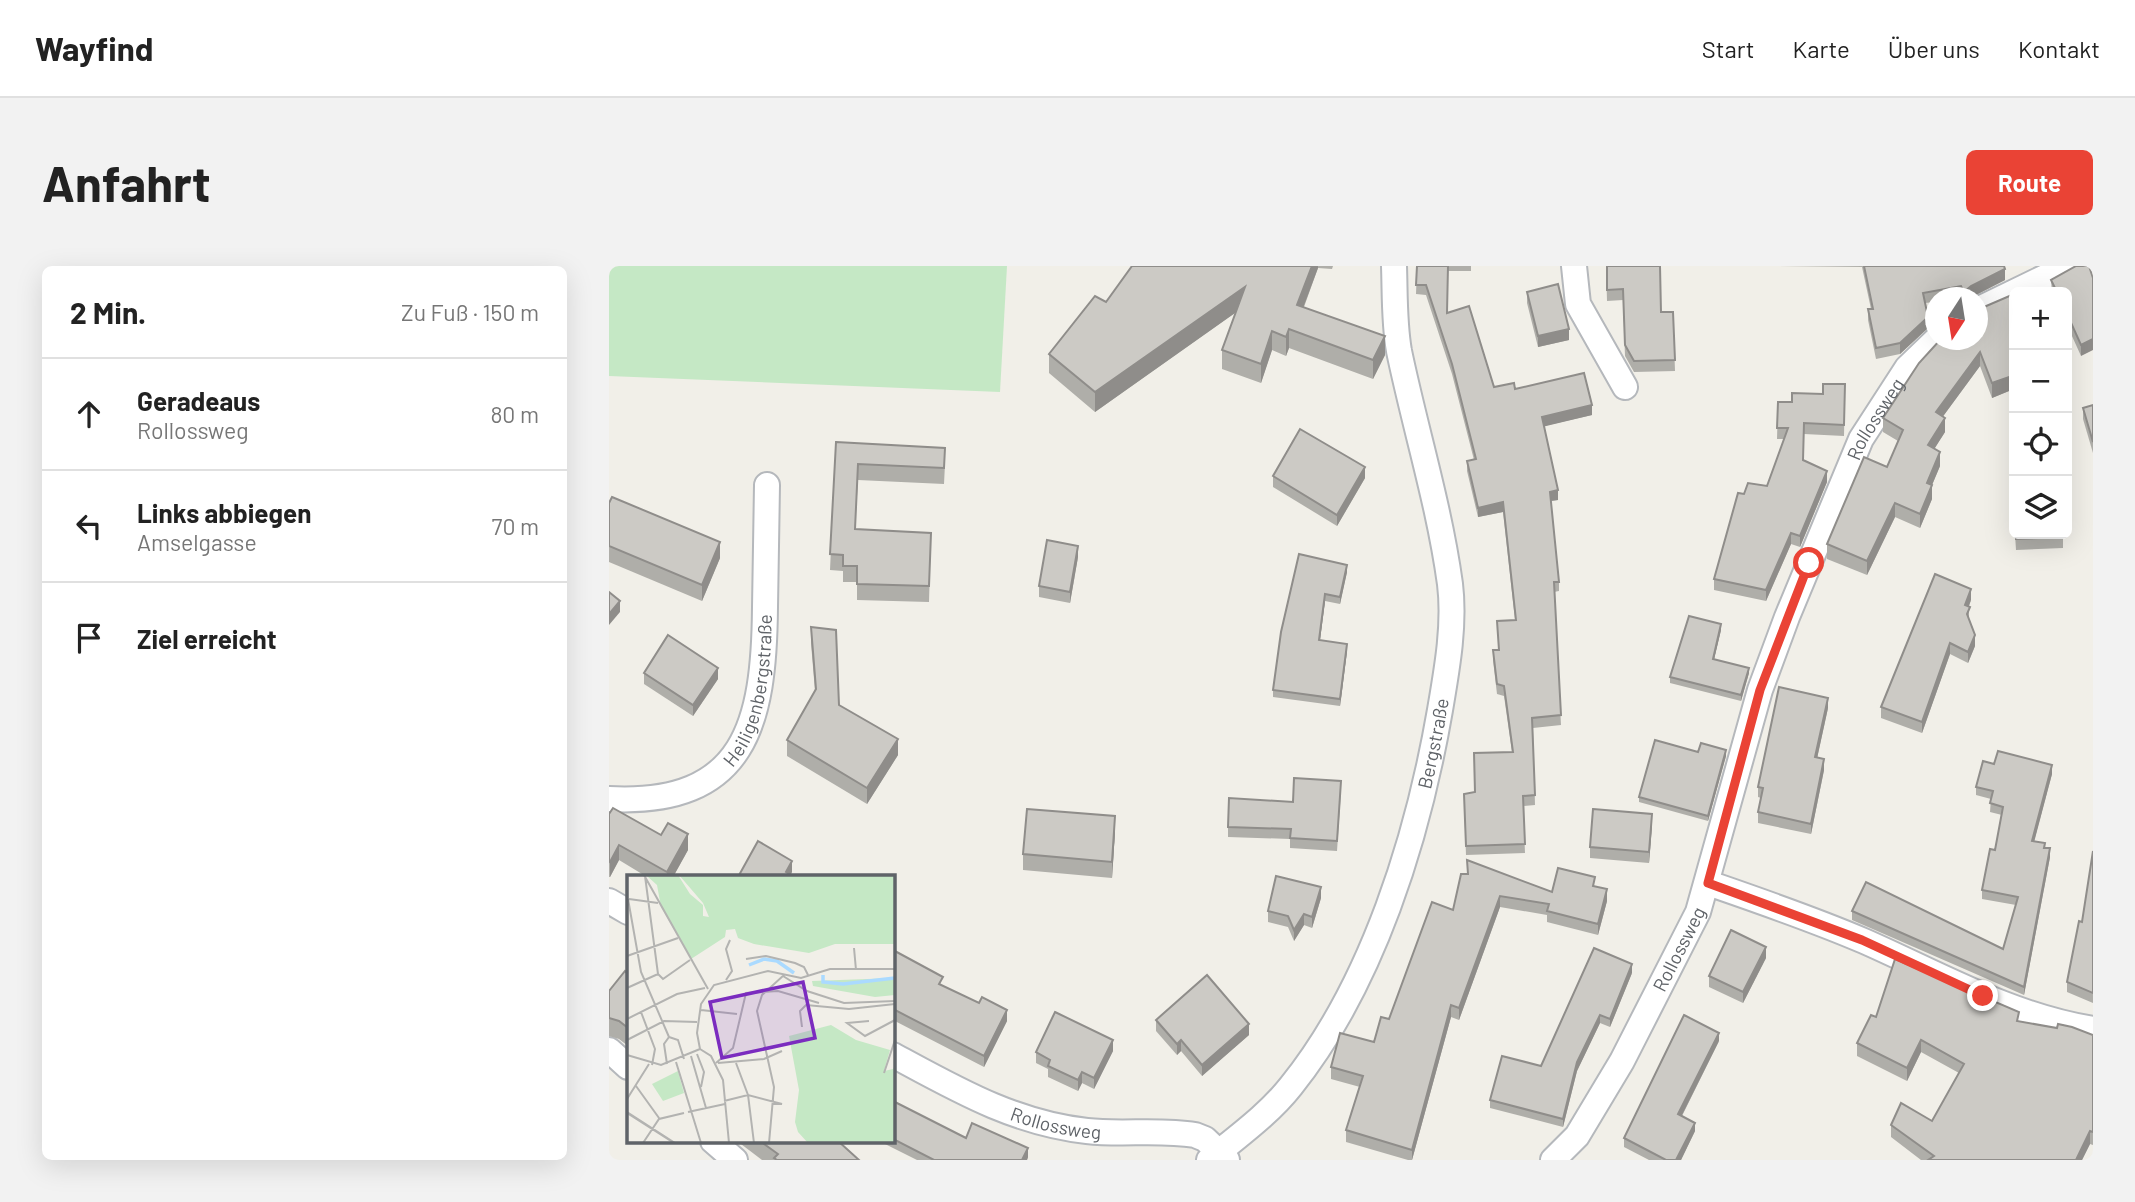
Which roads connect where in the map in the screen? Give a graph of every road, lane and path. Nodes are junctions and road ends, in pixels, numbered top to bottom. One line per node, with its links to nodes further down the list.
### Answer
1 (1394, 266): 17 (street, Bergstraße)
2 (1574, 266): 6 (street)
3 (2069, 266): 4 (street)
4 (1988, 305)
5 (1926, 350): 9 (street, Rollossweg)
6 (1625, 387)
7 (767, 485): 8 (street, Heiligenbergstraße)
8 (609, 799)
9 (1708, 883): 12 (street); 19 (street, Rollossweg)
10 (609, 901): 11 (street)
11 (627, 911)
12 (2093, 1029)
13 (609, 1051): 15 (street)
14 (894, 1056): 17 (street, Rollossweg)
15 (627, 1066)
16 (714, 1142): 18 (street)
17 (1218, 1157)
18 (734, 1160)
19 (1553, 1160)

